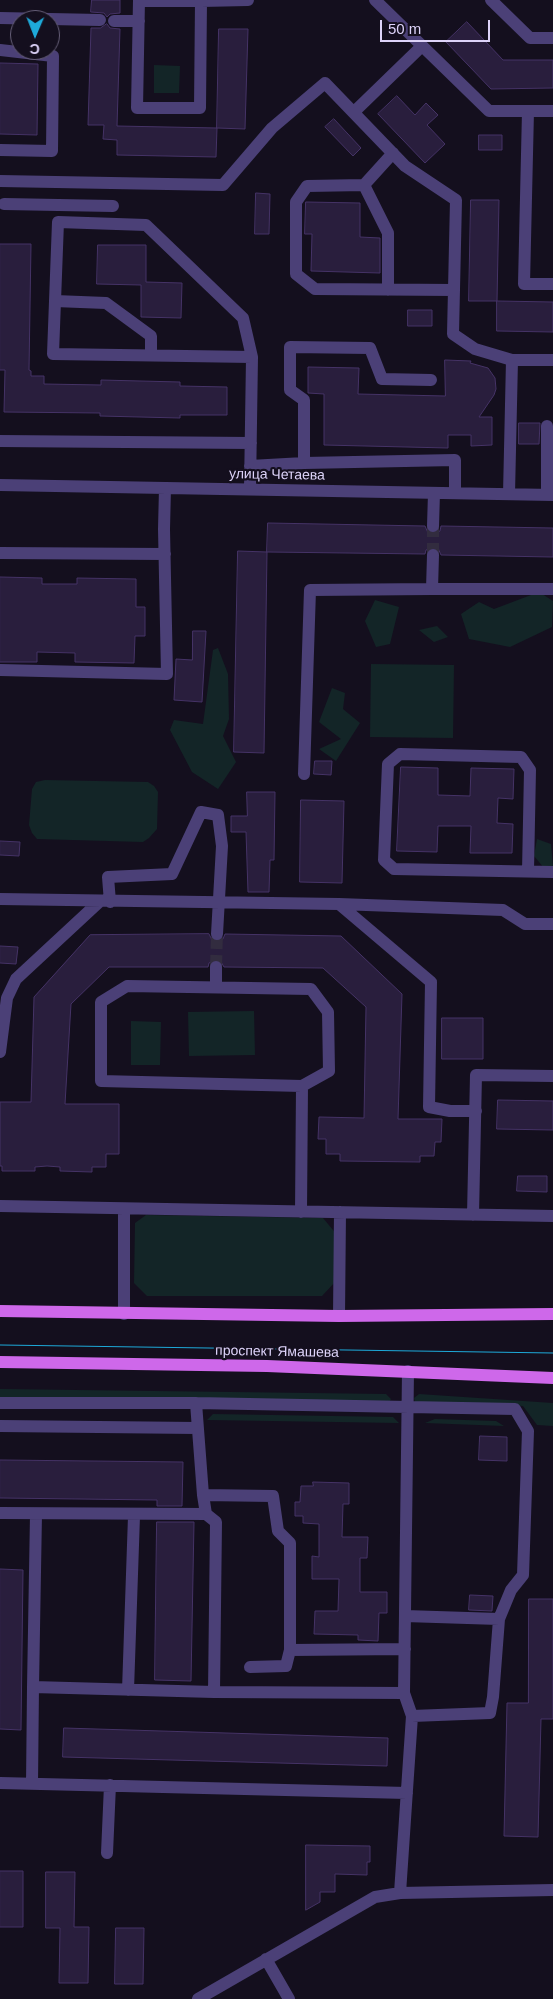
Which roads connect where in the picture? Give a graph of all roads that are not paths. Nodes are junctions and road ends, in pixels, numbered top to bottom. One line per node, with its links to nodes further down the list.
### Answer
1 (139, 0): 5 (street); 9 (street)
2 (248, 0): 5 (street)
3 (375, 0): 11 (street)
4 (491, 0): 10 (street)
5 (201, 1): 9 (street)
6 (0, 18): 7 (street)
7 (100, 20)
8 (114, 21): 9 (street)
9 (139, 21)
10 (553, 38)
11 (422, 46): 13 (street); 14 (street)
12 (0, 50): 16 (street)
13 (528, 111): 15 (street); 24 (street)
14 (354, 112): 17 (street); 18 (street)
15 (553, 112)
16 (0, 150)
17 (393, 153): 19 (street); 26 (street)
18 (0, 181)
19 (364, 185): 25 (street); 25 (street)
20 (4, 204): 21 (street)
21 (58, 205): 22 (street); 23 (street)
22 (113, 206)
23 (58, 222): 27 (street); 29 (street)
24 (553, 284)
25 (388, 290): 26 (street)
26 (454, 290): 30 (street)
27 (55, 301): 28 (street); 28 (street)
28 (151, 355): 29 (street)
29 (252, 357): 35 (street)
30 (512, 360): 31 (street); 43 (street)
31 (553, 360)
32 (431, 380): 36 (street)
33 (547, 426): 44 (street)
34 (0, 441): 35 (street)
35 (251, 443): 37 (street)
36 (304, 463): 37 (street); 42 (street)
37 (250, 466): 40 (street)
38 (0, 485): 39 (street, улица Четаева)
39 (165, 488): 40 (street, улица Четаева); 47 (street)
40 (250, 489): 41 (street, улица Четаева)
41 (434, 492): 42 (street, улица Четаева); 45 (street)
42 (455, 493): 43 (street, улица Четаева)
43 (509, 494): 44 (street, улица Четаева)
44 (550, 495)
45 (433, 526)
46 (0, 553): 47 (street)
47 (165, 554): 51 (street)
48 (433, 555): 49 (street)
49 (432, 589): 50 (street); 52 (street)
50 (553, 589)
51 (0, 670)
52 (304, 774)
53 (528, 871): 53 (street); 54 (street)
54 (553, 872)
55 (0, 899): 56 (street)
56 (104, 902): 57 (street); 57 (street); 63 (street)
57 (218, 903): 58 (street); 60 (street)
58 (339, 904): 59 (street); 66 (street)
59 (553, 924)
60 (217, 934)
61 (216, 968): 62 (street)
62 (216, 987): 65 (street); 65 (street)
63 (0, 1052)
64 (553, 1076): 66 (street)
65 (302, 1086): 69 (street)
66 (476, 1111): 71 (street)
67 (0, 1206): 68 (street)
68 (124, 1209): 69 (street); 74 (street)
69 (301, 1212): 70 (street)
70 (340, 1212): 71 (street); 76 (street)
71 (473, 1215): 72 (street)
72 (553, 1216)
73 (0, 1311): 74 (main road)
74 (124, 1314): 76 (main road)
75 (553, 1314): 76 (main road)
76 (339, 1316)
77 (0, 1362): 78 (main road, проспект Ямашева)
78 (408, 1371): 79 (main road, проспект Ямашева); 82 (street)
79 (553, 1378)
80 (0, 1403): 81 (street)
81 (196, 1403): 82 (street); 84 (street)
82 (409, 1406): 90 (street); 91 (street)
83 (0, 1426): 84 (street)
84 (197, 1428): 85 (street)
85 (202, 1495): 88 (street); 93 (street)
86 (0, 1513): 87 (street)
87 (36, 1514): 88 (street); 95 (street)
88 (206, 1514): 97 (street)
89 (134, 1516): 96 (street)
90 (405, 1616): 91 (street); 92 (street)
91 (499, 1619): 99 (street)
92 (405, 1649): 93 (street); 98 (street)
93 (290, 1650): 94 (street)
94 (250, 1667)
95 (33, 1688): 96 (street); 101 (street)
96 (128, 1690): 97 (street)
97 (214, 1692): 98 (street)
98 (404, 1693): 99 (street)
99 (412, 1716): 103 (street)
100 (0, 1783): 101 (street)
101 (32, 1784): 102 (street)
102 (110, 1785): 103 (street); 104 (street)
103 (406, 1792): 106 (street)
104 (107, 1853)
105 (553, 1890): 106 (street)
106 (400, 1893): 107 (street)
107 (266, 1959): 108 (street); 109 (street)
108 (198, 1999)
109 (289, 1999)

